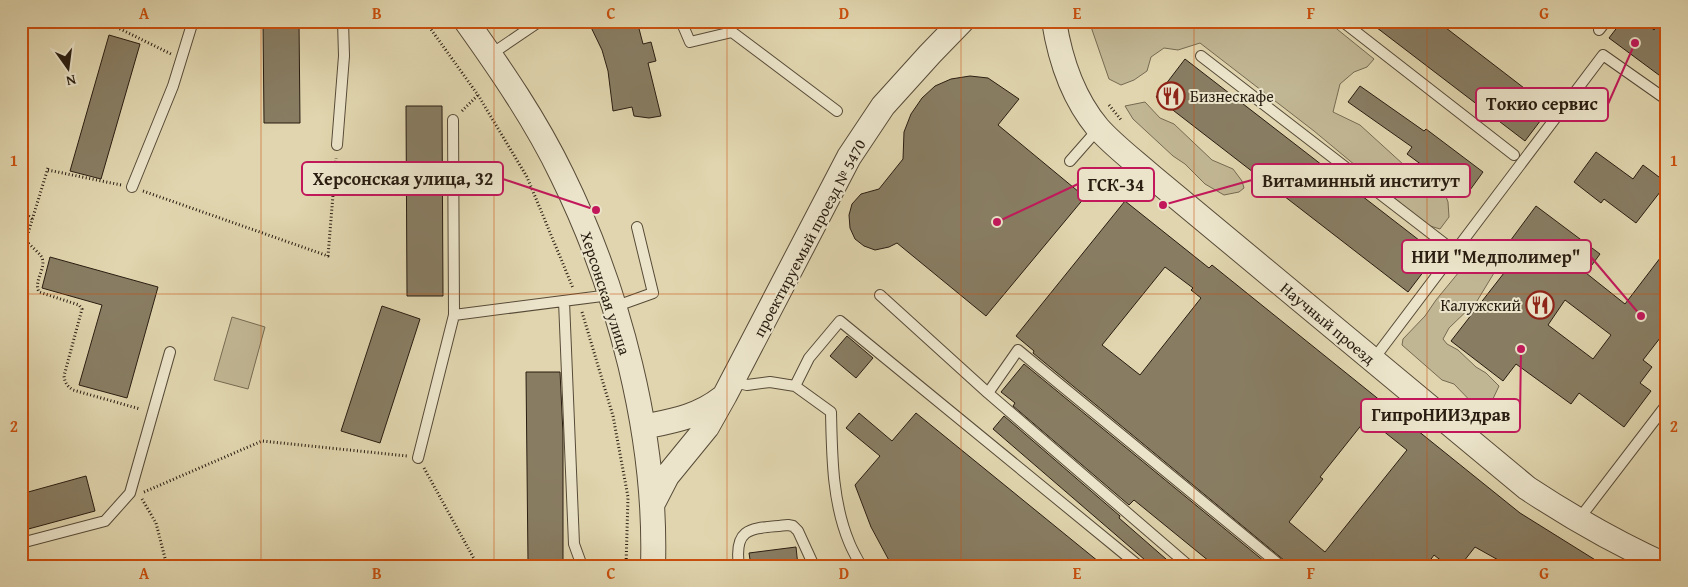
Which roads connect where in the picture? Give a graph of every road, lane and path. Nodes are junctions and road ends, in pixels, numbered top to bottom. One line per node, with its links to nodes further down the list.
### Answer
1 (104, 21): 15 (path)
2 (193, 21): 15 (lane)
3 (343, 21): 21 (lane)
4 (426, 21): 16 (path)
5 (466, 21): 13 (street, Херсонская улица)
6 (540, 21): 13 (lane)
7 (681, 21): 18 (lane)
8 (962, 21): 39 (street, проектируемый проезд № 5470)
9 (1054, 21): 20 (street, Научный проезд)
10 (1342, 21): 22 (lane)
11 (1606, 21): 12 (lane)
12 (1599, 30)
13 (490, 55): 34 (street, Херсонская улица)
14 (1201, 56): 29 (lane)
15 (182, 60): 24 (lane)
16 (478, 95): 19 (path); 32 (path)
17 (1667, 100): 37 (lane)
18 (837, 111)
19 (453, 120): 35 (lane)
20 (1098, 128): 23 (lane); 37 (street, Научный проезд)
21 (337, 145): 24 (path)
22 (1514, 155)
23 (1070, 162)
24 (132, 187): 26 (path)
25 (21, 209): 26 (path)
26 (33, 220): 28 (path)
27 (637, 227): 34 (lane)
28 (26, 241): 30 (path); 42 (path)
29 (1444, 244)
30 (21, 256)
31 (880, 295): 40 (lane)
32 (577, 299): 33 (lane); 34 (lane); 51 (path)
33 (564, 301): 35 (lane); 50 (lane)
34 (612, 301): 43 (street, Херсонская улица)
35 (454, 315): 44 (lane)
36 (170, 352): 42 (lane)
37 (1374, 360): 46 (street, Научный проезд)
38 (795, 386): 39 (lane); 55 (lane); 56 (lane)
39 (729, 389): 43 (street, проектируемый проезд № 5470); 45 (street, проектируемый проезд № 5470)
40 (988, 393): 57 (lane); 58 (lane)
41 (1667, 404): 46 (lane)
42 (153, 413): 47 (lane)
43 (643, 427): 45 (street, Херсонская улица)
44 (418, 458): 48 (path); 49 (path)
45 (652, 505): 52 (street, Херсонская улица)
46 (1579, 519): 59 (street, Научный проезд)
47 (21, 543)
48 (167, 566)
49 (478, 566)
50 (582, 566)
51 (626, 566)
52 (653, 566)
53 (739, 566): 54 (lane)
54 (814, 566)
55 (861, 566)
56 (1139, 566)
57 (1189, 566)
58 (1281, 566)
59 (1667, 566)

